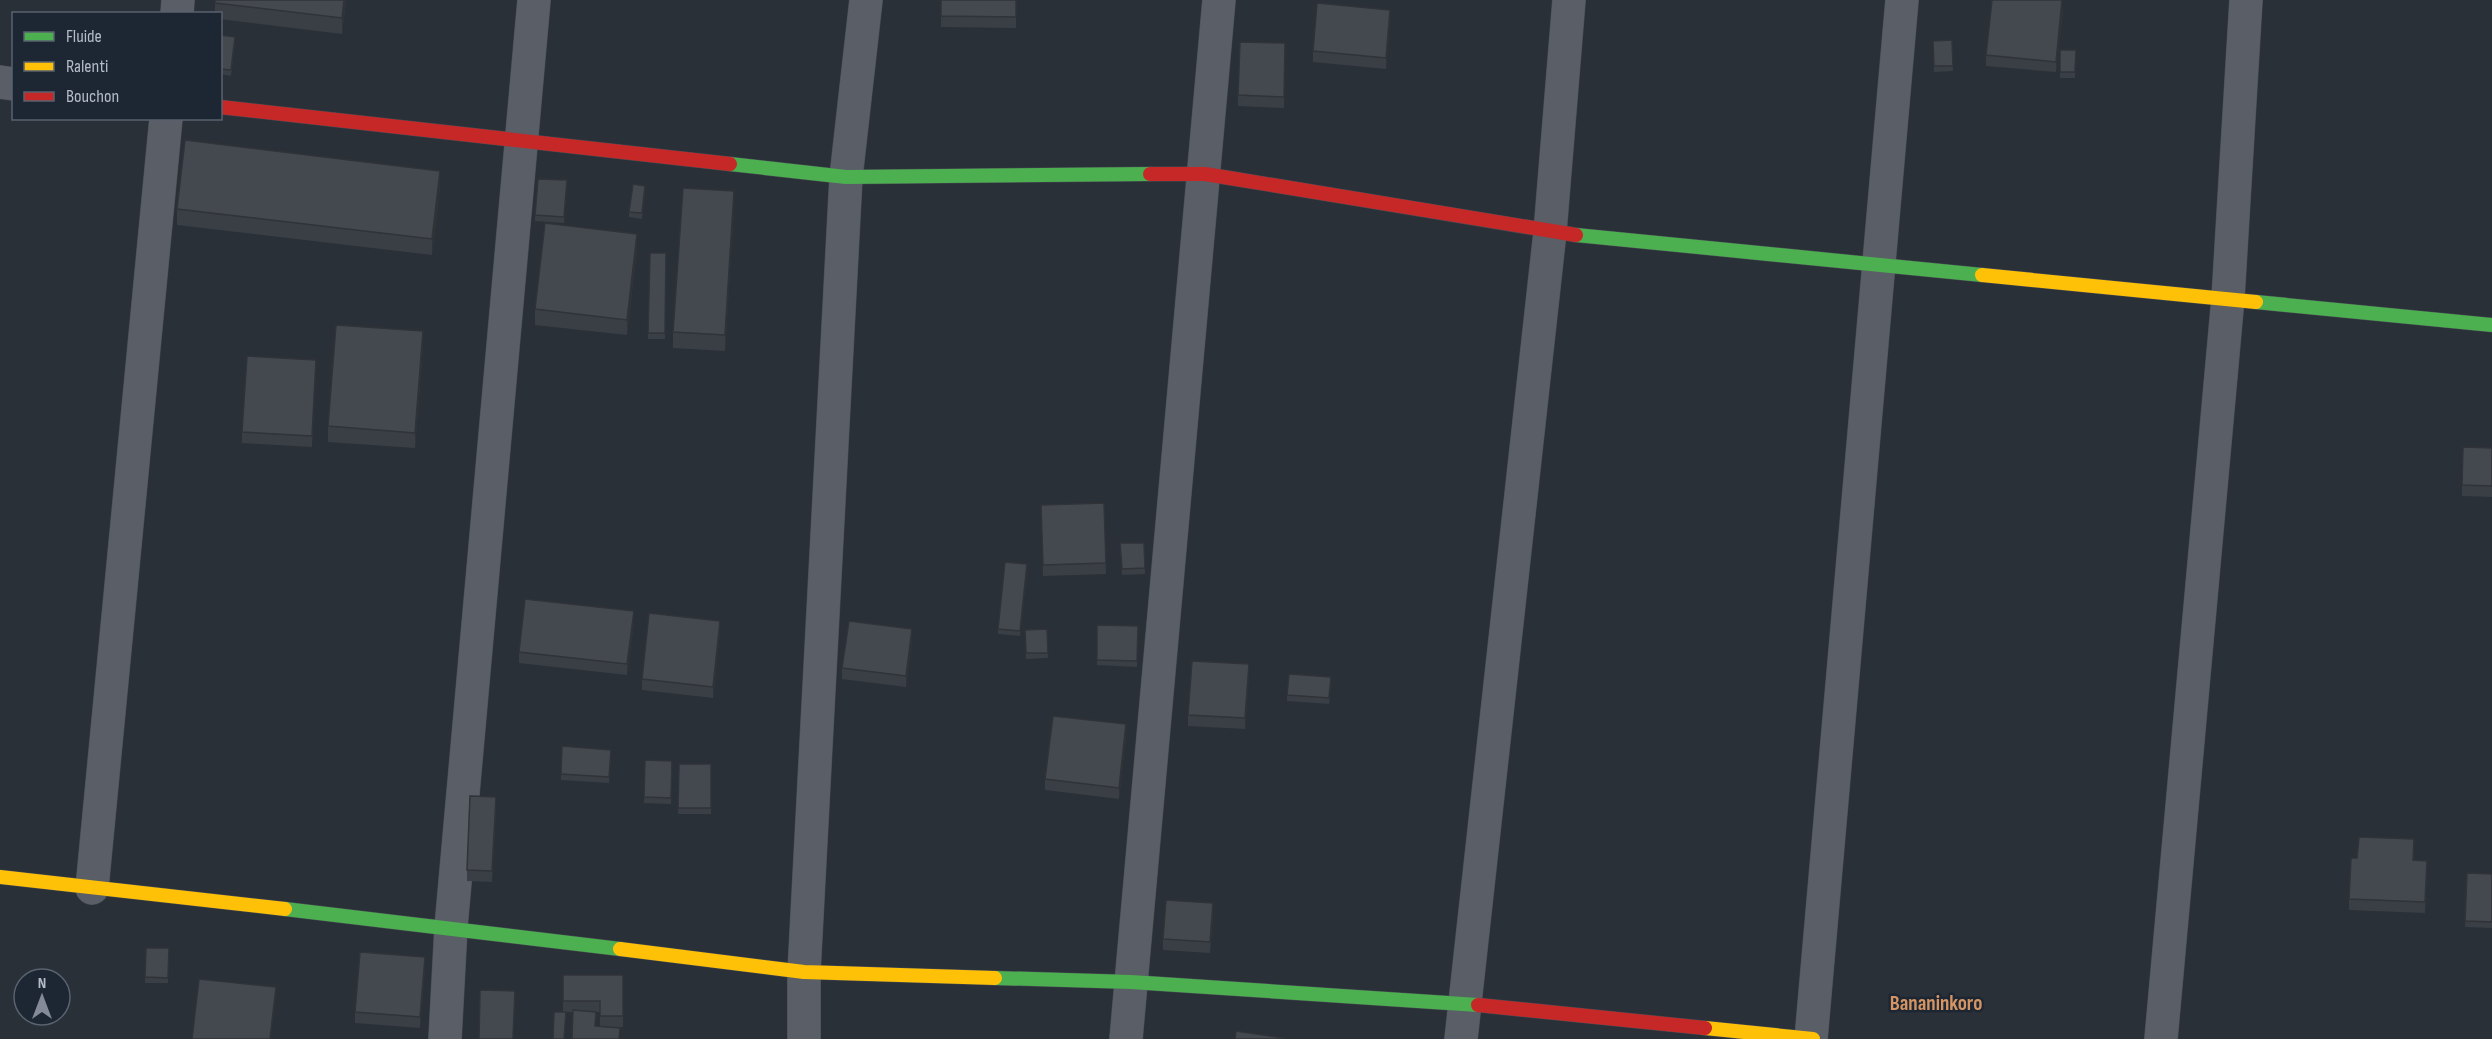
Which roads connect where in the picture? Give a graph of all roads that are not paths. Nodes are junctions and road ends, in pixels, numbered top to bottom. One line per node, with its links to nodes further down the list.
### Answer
1 (534, 0): 9 (street)
2 (866, 0): 11 (street)
3 (1219, 0): 10 (street)
4 (1569, 0): 12 (street)
5 (1902, 0): 13 (street)
6 (2246, 0): 14 (street)
7 (222, 107): 9 (street)
8 (165, 120): 17 (street)
9 (521, 141): 11 (street); 18 (street)
10 (1205, 174): 11 (street); 12 (street); 20 (street)
11 (846, 177): 19 (street)
12 (1550, 232): 13 (street); 21 (street)
13 (1879, 265): 14 (street); 26 (street)
14 (2228, 298): 15 (street); 27 (street)
15 (2492, 325)
16 (0, 877): 17 (street)
17 (92, 888): 18 (street)
18 (452, 927): 19 (street); 22 (street)
19 (804, 972): 20 (street); 23 (street)
20 (1131, 982): 21 (street); 24 (street)
21 (1463, 1003): 25 (street); 26 (street)
22 (445, 1039)
23 (804, 1039)
24 (1126, 1039)
25 (1461, 1039)
26 (1811, 1039)
27 (2161, 1039)

